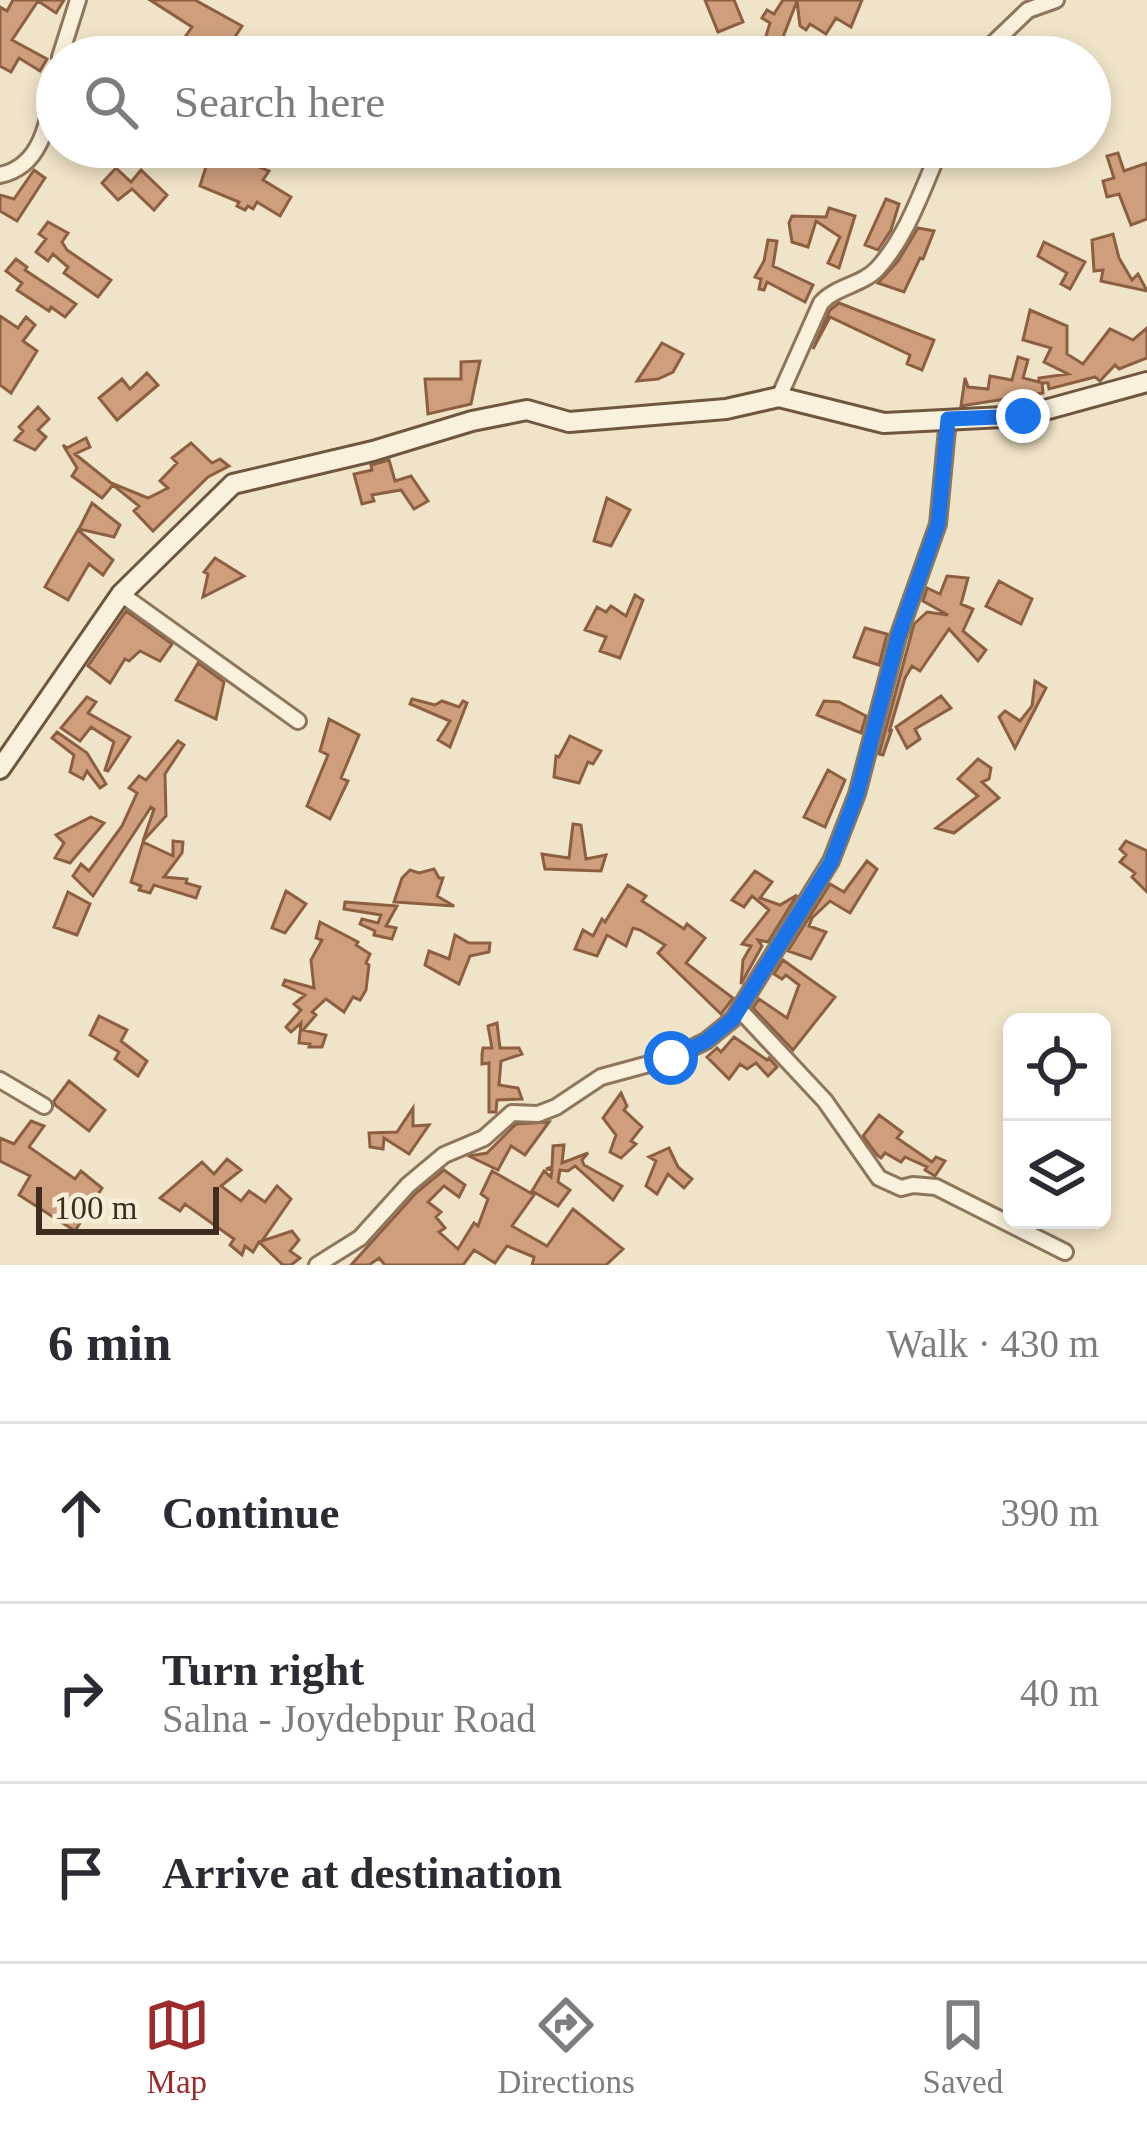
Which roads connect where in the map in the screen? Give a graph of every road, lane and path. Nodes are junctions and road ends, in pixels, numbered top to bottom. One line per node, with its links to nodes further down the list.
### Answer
1 (78, 0): 3 (street)
2 (1056, 0): 4 (street)
3 (67, 36)
4 (1001, 36)
5 (36, 150): 7 (street)
6 (932, 168): 9 (street)
7 (0, 175)
8 (1147, 382): 10 (main road)
9 (778, 397): 10 (main road); 11 (main road)
10 (948, 419): 14 (street)
11 (121, 595): 12 (street); 13 (main road)
12 (298, 721)
13 (0, 770)
14 (739, 1009): 17 (street); 18 (street)
15 (0, 1080): 16 (street)
16 (44, 1106)
17 (1065, 1252)
18 (317, 1265)

